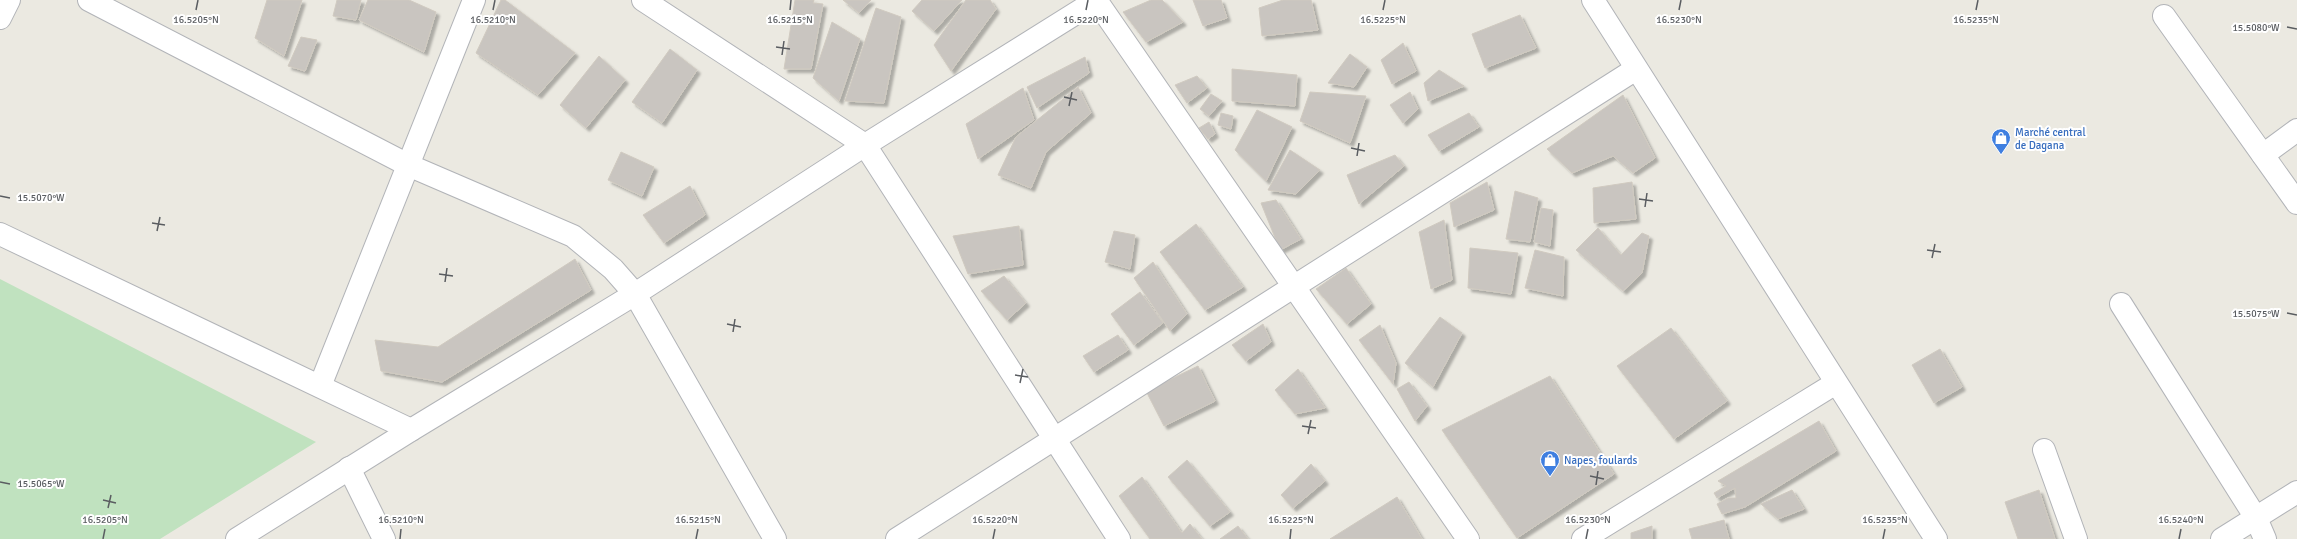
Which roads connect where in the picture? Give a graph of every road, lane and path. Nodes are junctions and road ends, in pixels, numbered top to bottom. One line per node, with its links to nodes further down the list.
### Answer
1 (9, 0): 8 (street)
2 (89, 0): 13 (street)
3 (474, 0): 13 (street)
4 (642, 0): 11 (street)
5 (1097, 0): 11 (street); 16 (street)
6 (1593, 0): 9 (street)
7 (2164, 16): 12 (street)
8 (0, 18)
9 (1636, 69): 16 (street); 19 (street)
10 (2297, 130): 12 (street)
11 (865, 145): 17 (street); 22 (street)
12 (2263, 155): 14 (street)
13 (408, 165): 17 (street); 20 (street)
14 (2297, 203)
15 (0, 234): 20 (street)
16 (1293, 286): 22 (street); 32 (street)
17 (635, 294): 21 (street); 29 (street)
18 (2121, 304): 26 (street)
19 (1836, 382): 33 (street); 34 (street)
20 (320, 386): 21 (street)
21 (411, 430): 24 (street)
22 (1054, 439): 30 (street); 31 (street)
23 (2044, 450): 35 (street)
24 (349, 468): 27 (street); 28 (street)
25 (2297, 492): 26 (street)
26 (2256, 518): 36 (street); 37 (street)
27 (237, 539)
28 (384, 539)
29 (775, 539)
30 (897, 539)
31 (1119, 539)
32 (1468, 539)
33 (1583, 539)
34 (1936, 539)
35 (2076, 539)
36 (2222, 539)
37 (2265, 539)

